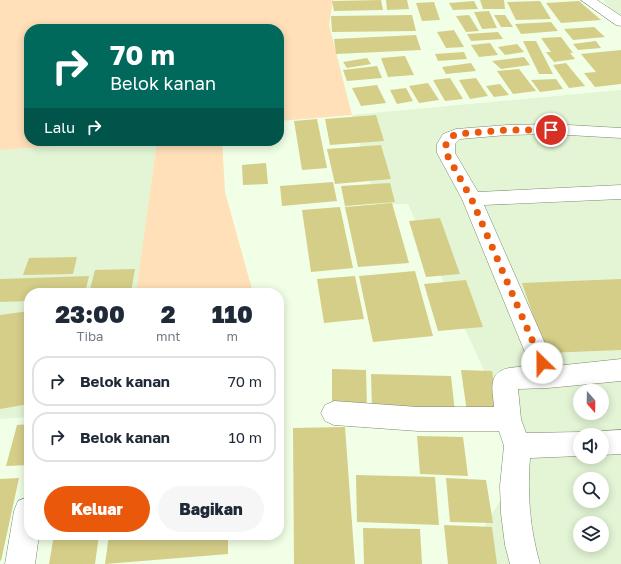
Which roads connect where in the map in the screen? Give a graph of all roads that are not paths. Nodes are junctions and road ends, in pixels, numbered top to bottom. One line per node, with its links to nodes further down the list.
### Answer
1 (588, 0): 2 (street)
2 (621, 22)
3 (621, 133): 5 (street)
4 (621, 192): 5 (street)
5 (472, 200): 7 (street)
6 (621, 370): 7 (street)
7 (548, 377): 9 (street)
8 (334, 413): 9 (street)
9 (508, 419): 13 (street)
10 (621, 442): 11 (street)
11 (609, 443)
12 (573, 444): 13 (street)
13 (517, 446): 16 (street)
14 (24, 538): 15 (street)
15 (20, 564)
16 (525, 564)

